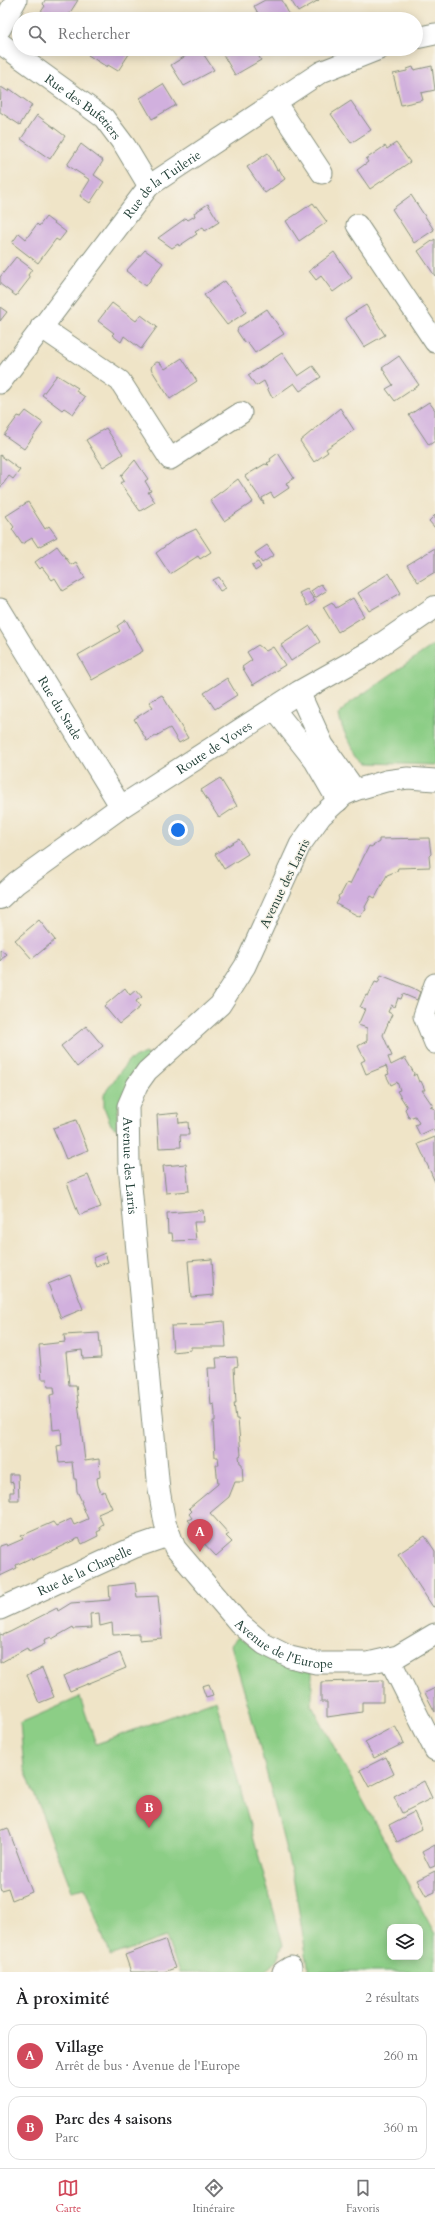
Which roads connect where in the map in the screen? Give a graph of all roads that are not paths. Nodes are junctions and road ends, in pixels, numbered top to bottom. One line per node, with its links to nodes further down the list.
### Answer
1 (16, 0): 2 (street)
2 (0, 29)
3 (435, 34): 4 (street)
4 (423, 37)
5 (0, 44): 6 (street, Rue des Bufetiers)
6 (12, 53)
7 (17, 56): 11 (street, Rue des Bufetiers)
8 (361, 56): 9 (street, Rue de la Tuilerie)
9 (275, 102): 10 (street); 11 (street, Rue de la Tuilerie)
10 (322, 173)
11 (149, 186): 13 (street, Rue de la Tuilerie)
12 (357, 225): 14 (street)
13 (41, 327): 15 (street, Rue de la Tuilerie); 16 (street)
14 (435, 342)
15 (0, 383)
16 (241, 413)
17 (435, 607): 19 (street, Route de Voves)
18 (0, 608): 23 (street, Rue du Stade)
19 (299, 692): 20 (street, Route de Voves); 22 (street)
20 (274, 709): 22 (street); 23 (street, Route de Voves)
21 (435, 780): 22 (street)
22 (346, 795): 27 (street, Avenue des Larris)
23 (121, 807): 24 (street, Route de Voves)
24 (0, 898)
25 (435, 984): 26 (street)
26 (435, 1043)
27 (170, 1535): 28 (street, Rue de la Chapelle); 30 (street, Avenue de l'Europe)
28 (0, 1609)
29 (435, 1634): 30 (street, Avenue de l'Europe)
30 (389, 1658): 31 (street)
31 (435, 1750)

